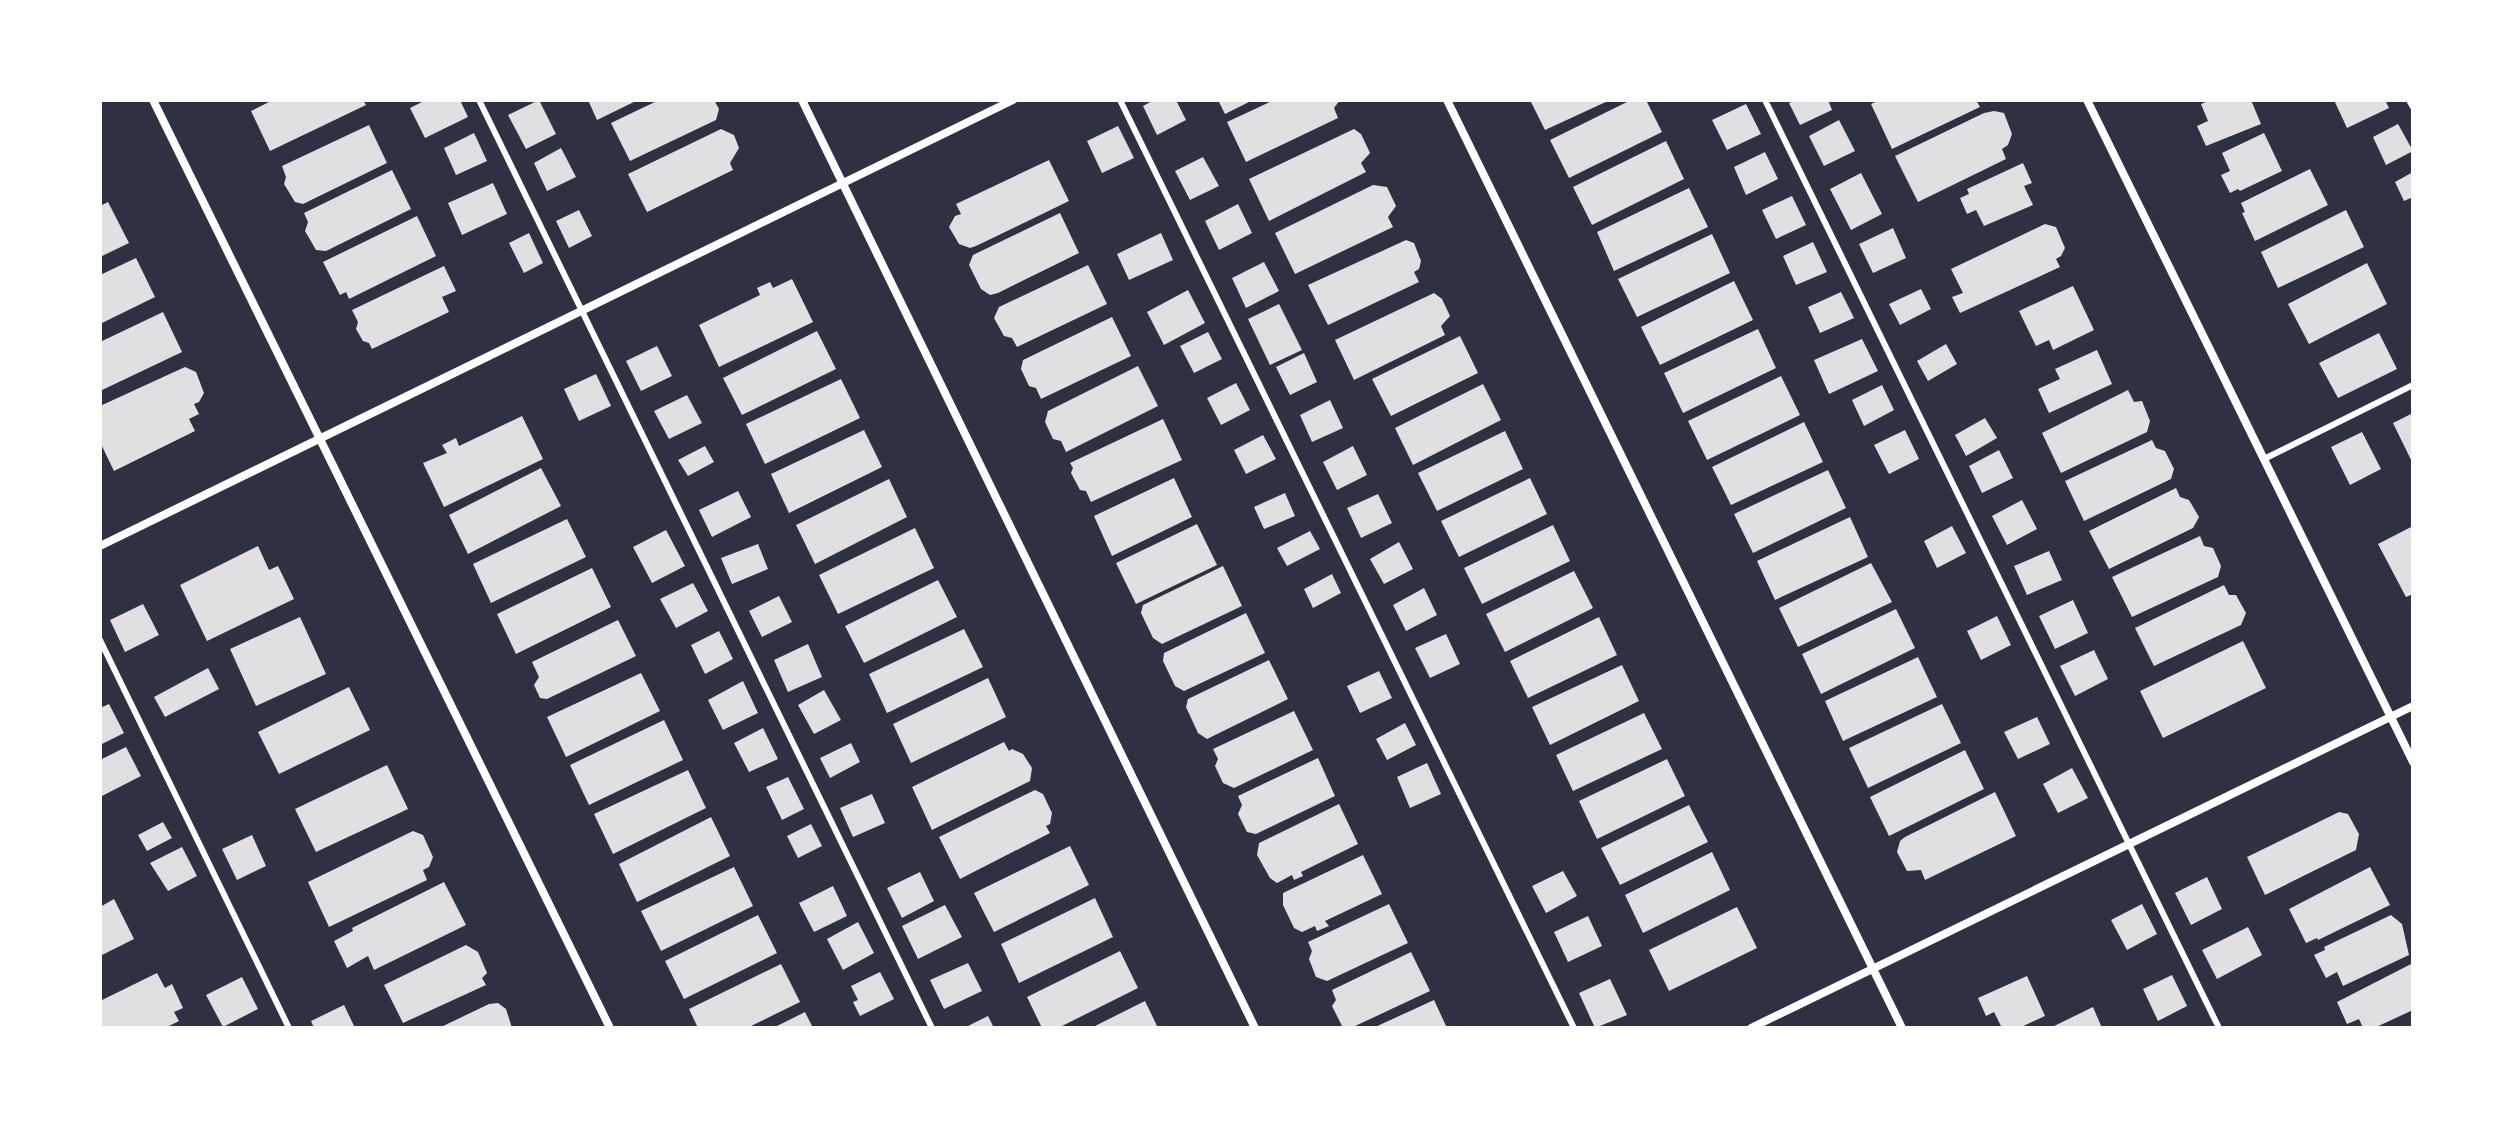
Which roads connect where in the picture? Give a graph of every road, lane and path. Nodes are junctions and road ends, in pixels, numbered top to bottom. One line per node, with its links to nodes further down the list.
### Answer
1 (153, 100): 14 (street)
2 (479, 100): 12 (lane)
3 (802, 100): 11 (street)
4 (1013, 100): 11 (street)
5 (1120, 100): 27 (lane)
6 (1447, 100): 22 (street)
7 (1765, 100): 21 (lane)
8 (2087, 100): 15 (street)
9 (2409, 100): 10 (lane)
10 (2413, 107)
11 (842, 183): 12 (street); 26 (street)
12 (582, 311): 14 (street); 25 (lane)
13 (2413, 385): 15 (lane)
14 (320, 438): 16 (street); 24 (street)
15 (2264, 459): 19 (street)
16 (100, 546)
17 (100, 640): 23 (lane)
18 (2413, 706): 19 (street)
19 (2391, 716): 20 (street); 21 (street)
20 (2413, 762)
21 (2128, 844): 22 (street); 30 (lane)
22 (1873, 969): 28 (street); 29 (street)
23 (289, 1028)
24 (610, 1028)
25 (932, 1028)
26 (1255, 1028)
27 (1574, 1028)
28 (1751, 1028)
29 (1902, 1028)
30 (2219, 1028)

